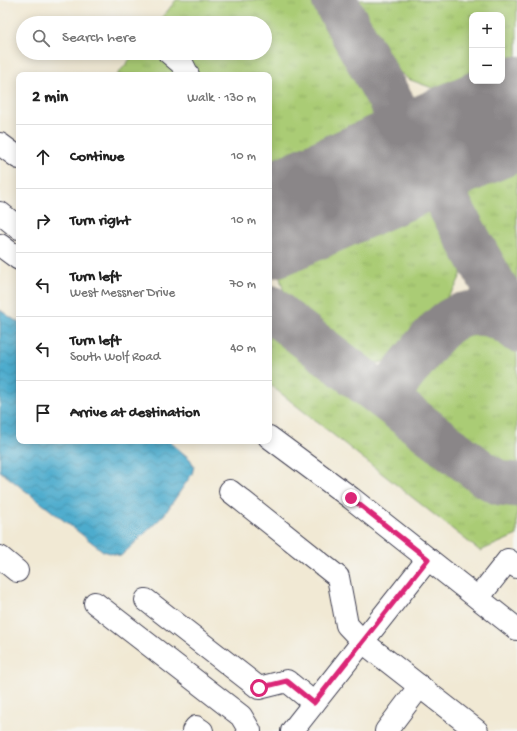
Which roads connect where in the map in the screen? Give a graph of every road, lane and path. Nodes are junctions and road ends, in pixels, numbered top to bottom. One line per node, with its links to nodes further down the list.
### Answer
1 (177, 60): 2 (main road)
2 (186, 72)
3 (0, 144): 4 (main road)
4 (16, 156)
5 (0, 213): 6 (main road)
6 (16, 226)
7 (0, 244): 8 (main road)
8 (16, 257)
9 (272, 439): 11 (main road)
10 (230, 491): 17 (main road)
11 (428, 559): 13 (main road); 17 (main road)
12 (517, 567): 13 (main road)
13 (478, 598): 16 (main road)
14 (146, 600): 19 (main road)
15 (95, 603): 22 (main road)
16 (517, 629)
17 (362, 642): 18 (main road); 19 (main road)
18 (420, 686): 24 (main road); 25 (main road)
19 (314, 703): 23 (main road)
20 (193, 731): 21 (main road)
21 (202, 731)
22 (250, 731)
23 (292, 731)
24 (386, 731)
25 (477, 731)

